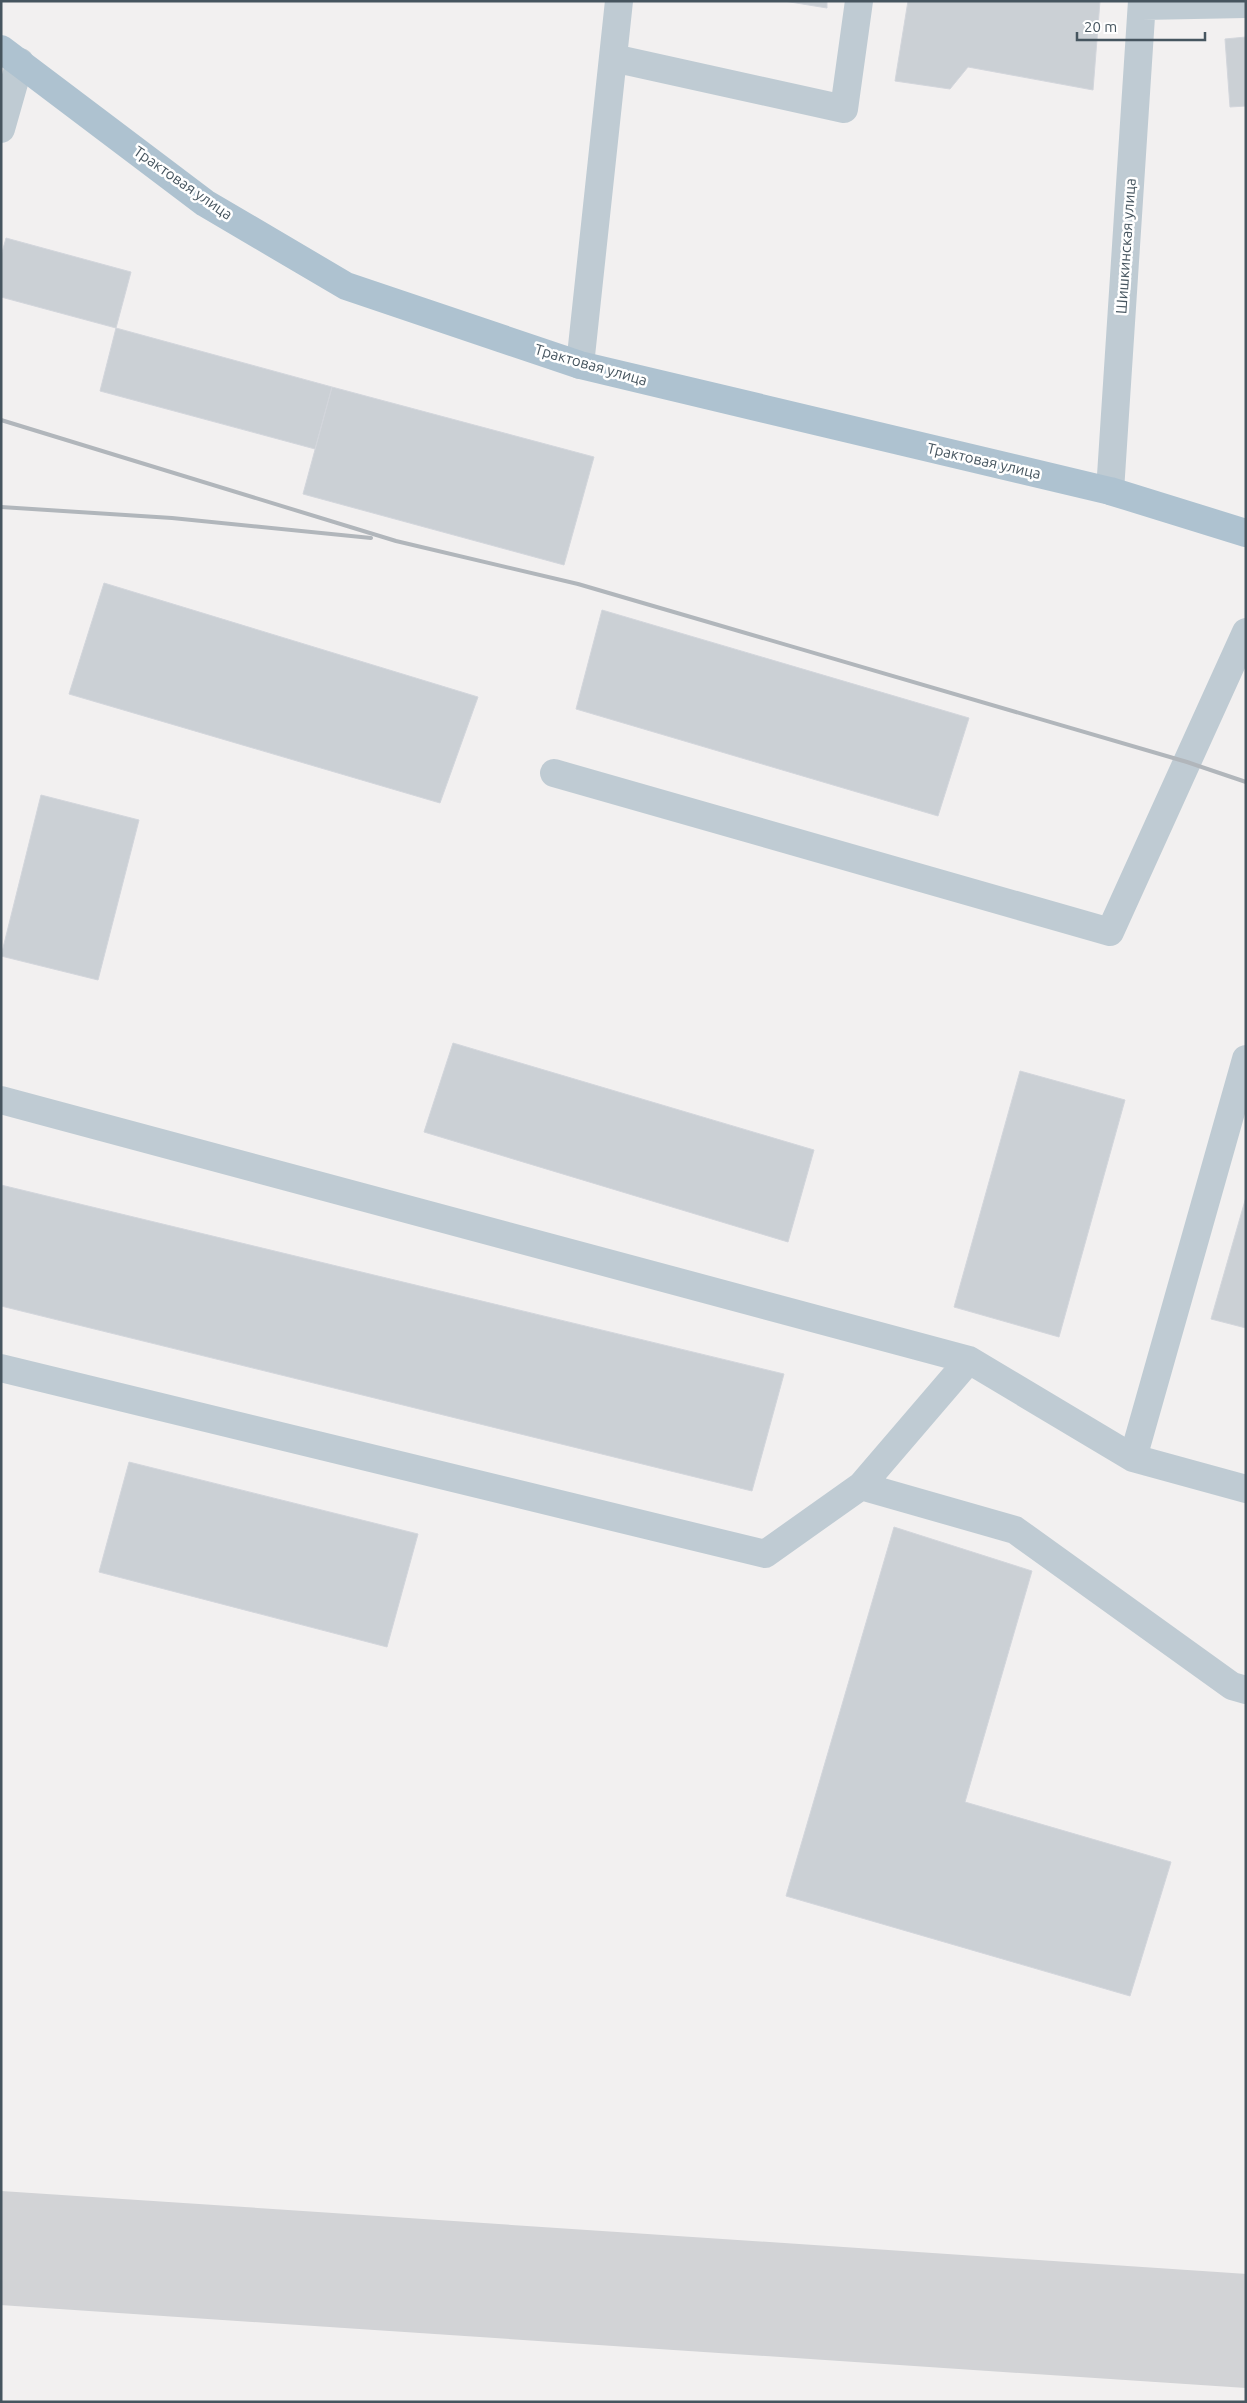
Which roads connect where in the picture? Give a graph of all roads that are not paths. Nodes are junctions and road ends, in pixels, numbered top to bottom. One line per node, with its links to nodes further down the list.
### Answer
1 (619, 1): 6 (street)
2 (859, 1): 6 (street)
3 (1142, 4): 4 (street); 9 (street, Шишкинская улица)
4 (1246, 4)
5 (10, 56): 7 (street); 8 (main road, Трактовая улица)
6 (613, 58): 8 (street)
7 (1, 129)
8 (580, 365): 9 (main road, Трактовая улица)
9 (1110, 491): 10 (main road, Трактовая улица)
10 (1246, 533)
11 (1246, 632): 12 (street)
12 (554, 773)
13 (1246, 1059): 17 (street)
14 (1, 1100): 15 (street)
15 (969, 1360): 17 (street); 18 (street)
16 (1, 1368): 18 (street)
17 (1133, 1458): 19 (street)
18 (861, 1486): 20 (street)
19 (1246, 1489)
20 (1246, 1690)

